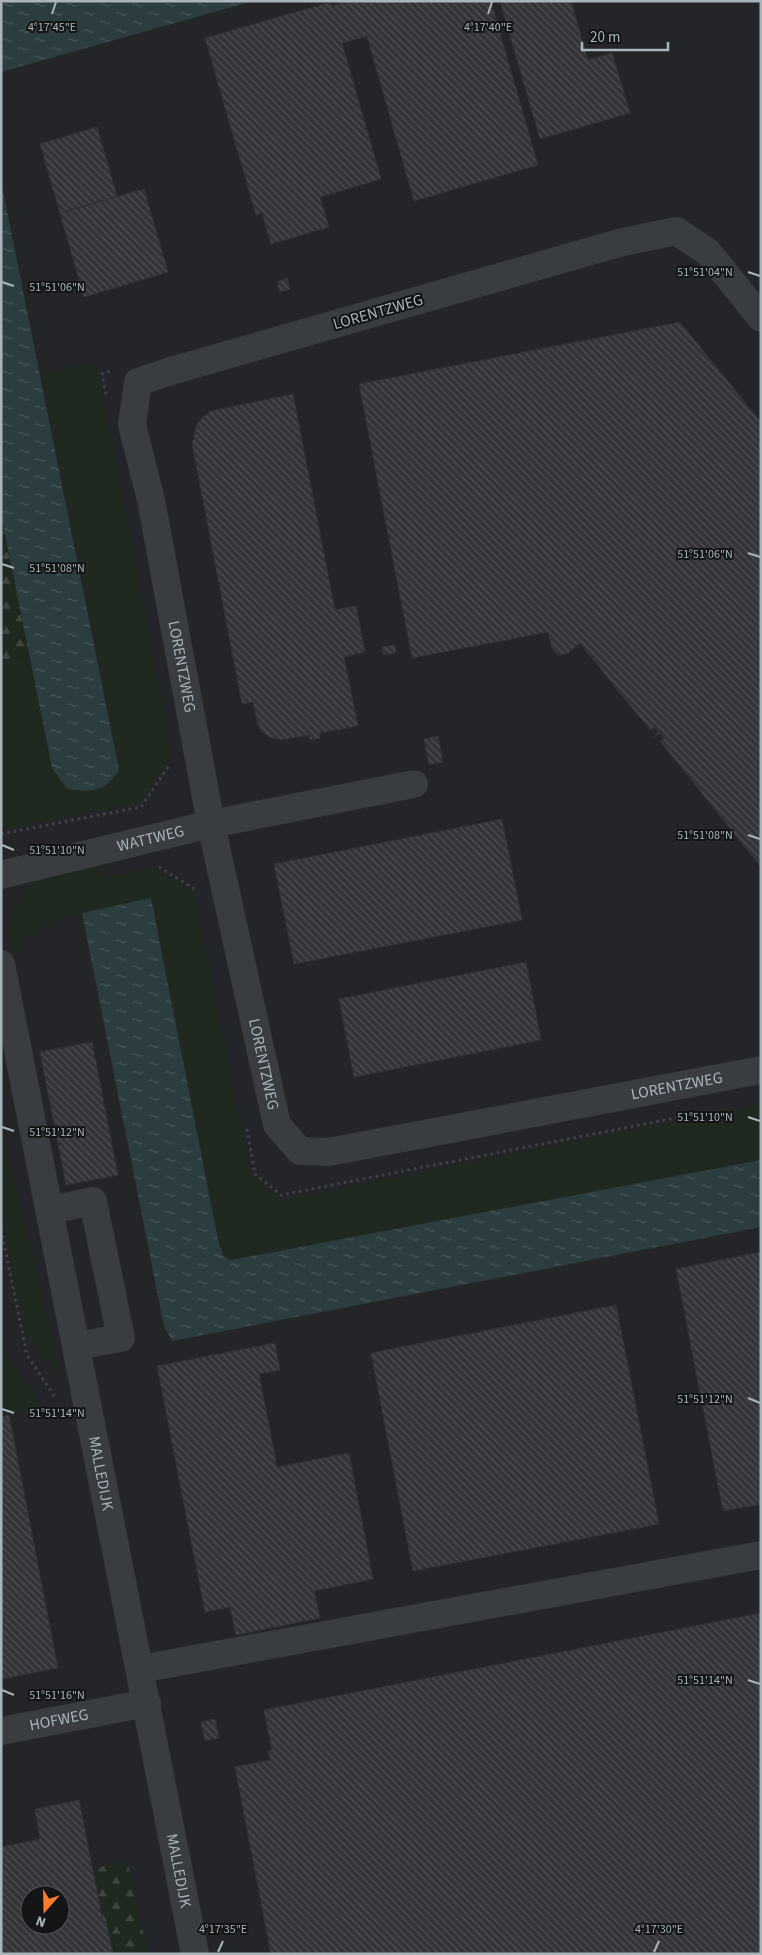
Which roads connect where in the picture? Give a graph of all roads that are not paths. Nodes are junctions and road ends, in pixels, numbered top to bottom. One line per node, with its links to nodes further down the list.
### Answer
1 (761, 318): 3 (street, LORENTZWEG)
2 (414, 784): 3 (street, WATTWEG)
3 (211, 824): 4 (street, WATTWEG); 6 (street, LORENTZWEG)
4 (1, 875)
5 (1, 964): 7 (street, MALLEDIJK)
6 (761, 1070)
7 (50, 1210): 8 (street, MALLEDIJK); 8 (street)
8 (76, 1346): 10 (street, MALLEDIJK)
9 (761, 1555): 10 (street)
10 (140, 1669): 11 (street, MALLEDIJK)
11 (147, 1703): 12 (street, HOFWEG); 13 (street, MALLEDIJK)
12 (1, 1731)
13 (195, 1954)

